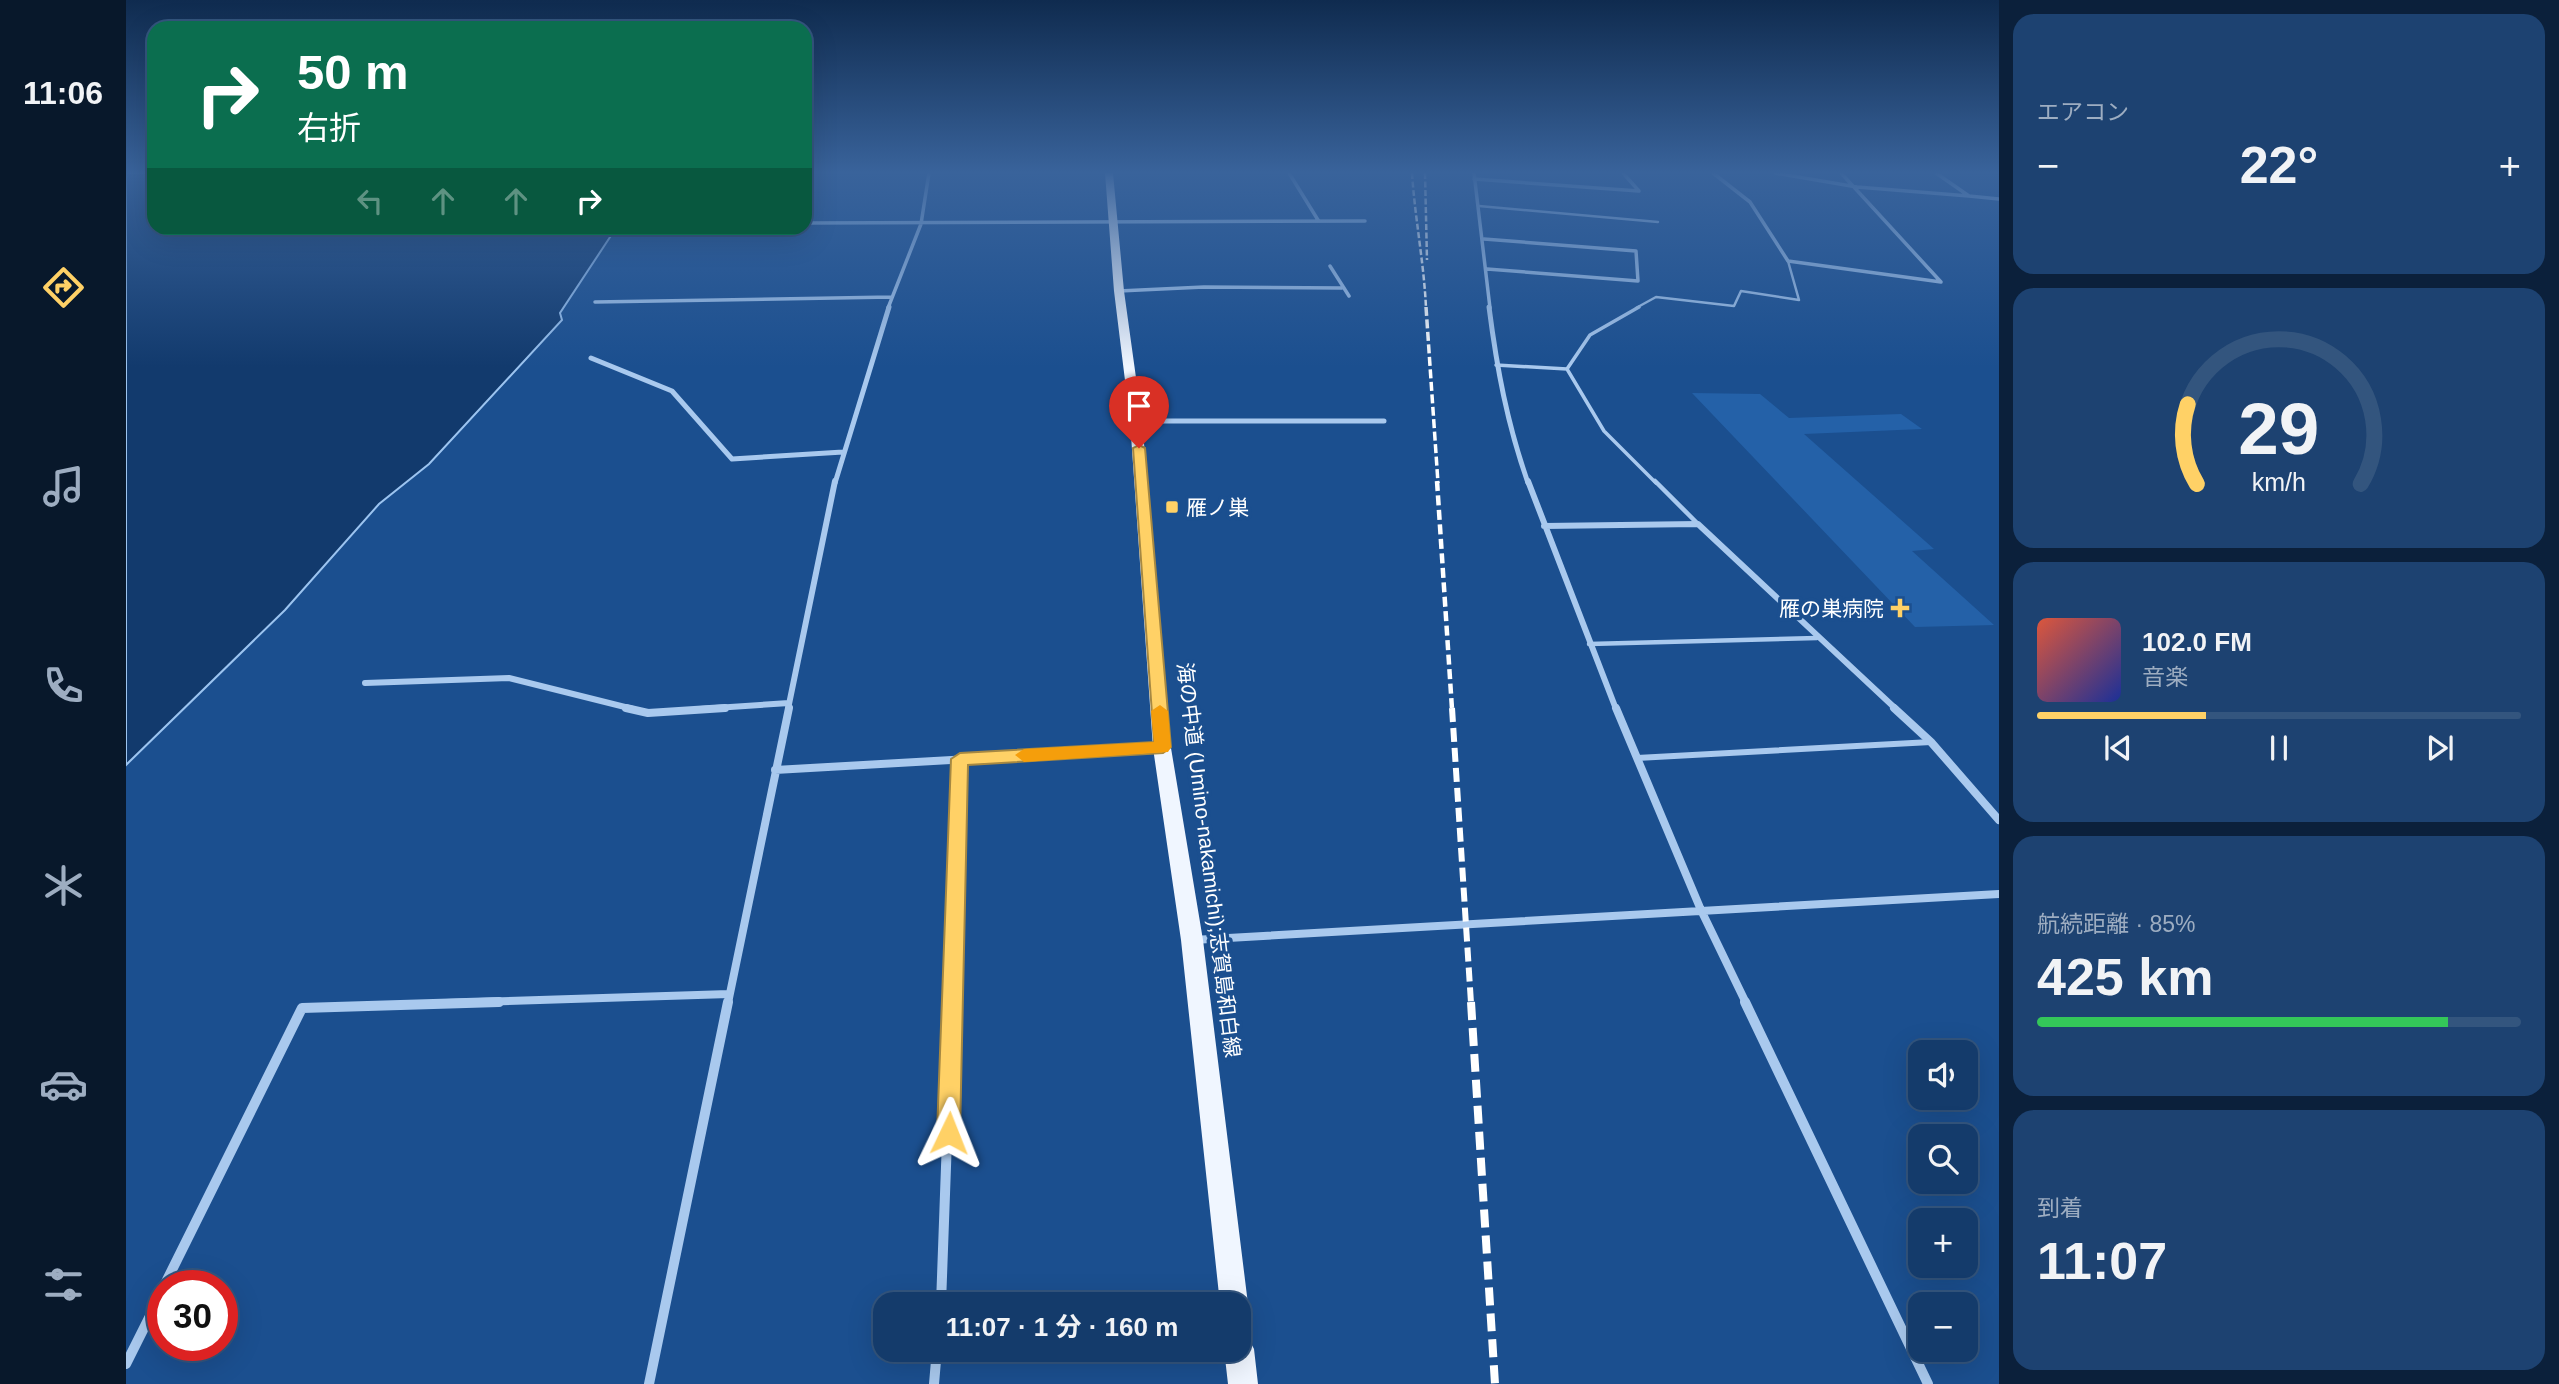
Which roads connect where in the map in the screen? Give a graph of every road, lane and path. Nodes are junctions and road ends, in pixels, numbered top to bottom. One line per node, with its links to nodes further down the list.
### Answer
1 (915, 238): 11 (street)
2 (1116, 238): 10 (main road, 海の中道 (Umino-nakamichi);志賀島和白線)
3 (1775, 238): 6 (street)
4 (1902, 238): 6 (street)
5 (1484, 239): 8 (street); 8 (street)
6 (1788, 261): 16 (lane)
7 (1330, 266): 9 (street)
8 (1487, 269): 15 (street)
9 (1342, 288): 10 (street); 12 (street)
10 (1119, 291): 17 (main road, 海の中道 (Umino-nakamichi);志賀島和白線)
11 (892, 296): 13 (street); 19 (street)
12 (1349, 296)
13 (595, 302)
14 (591, 358): 19 (street)
15 (1496, 365): 16 (lane); 21 (street)
16 (1567, 369): 20 (lane)
17 (1136, 421): 18 (street); 27 (main road, 海の中道 (Umino-nakamichi);志賀島和白線)
18 (1384, 421)
19 (843, 452): 25 (street)
20 (1698, 524): 21 (street); 22 (street)
21 (1544, 526): 23 (street)
22 (1817, 638): 23 (lane); 26 (street)
23 (1589, 644): 28 (street)
24 (365, 683): 25 (street)
25 (789, 703): 30 (street)
26 (1931, 742): 28 (lane); 31 (street)
27 (1163, 747): 29 (street); 34 (main road, 海の中道 (Umino-nakamichi);志賀島和白線)
28 (1637, 758): 33 (street)
29 (960, 759): 30 (street); 37 (street)
30 (775, 769): 35 (street)
31 (1999, 820)
32 (1999, 894): 33 (street)
33 (1701, 910): 34 (street); 46 (street)
34 (1192, 940): 38 (main road, 海の中道 (Umino-nakamichi);志賀島和白線)
35 (729, 994): 36 (street); 43 (street)
36 (173, 1270)
37 (942, 1292)
38 (1233, 1292)
39 (147, 1322): 42 (street)
40 (936, 1362): 44 (street)
41 (1240, 1362): 45 (main road)
42 (126, 1364)
43 (649, 1384)
44 (934, 1384)
45 (1242, 1384)
46 (1928, 1384)

